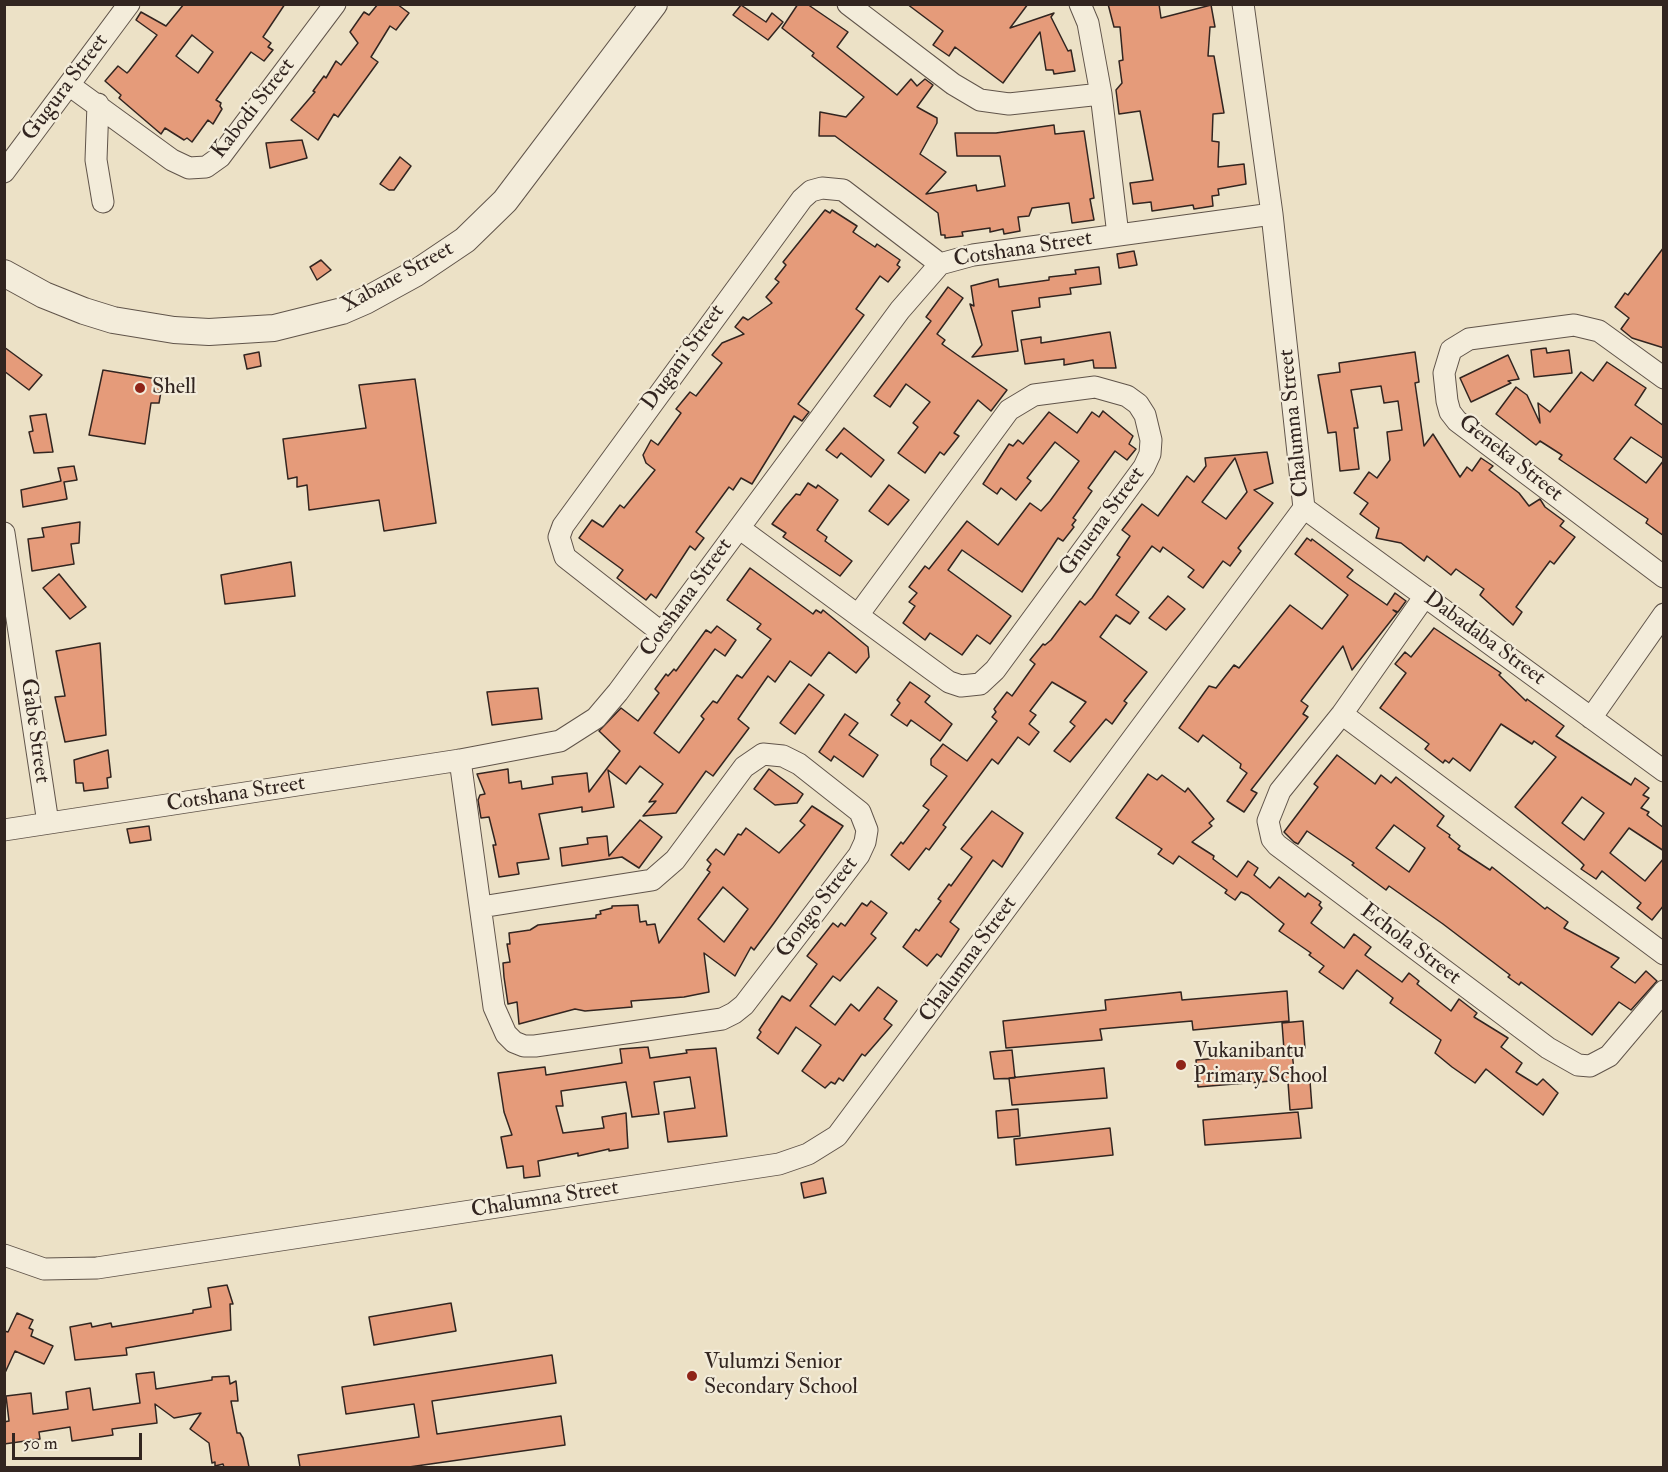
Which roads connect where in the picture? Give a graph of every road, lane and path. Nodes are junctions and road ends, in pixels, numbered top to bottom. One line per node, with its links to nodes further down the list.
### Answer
1 (129, 4): 7 (street, Gugura Street)
2 (335, 4): 9 (street, Kabodi Street)
3 (654, 4): 15 (street, Xabane Street)
4 (848, 4): 8 (street)
5 (1080, 4): 8 (street)
6 (1243, 4): 12 (street, Chalumna Street)
7 (69, 85): 9 (street, Kabodi Street); 10 (street, Gugura Street)
8 (1101, 94): 13 (street)
9 (97, 104): 11 (street)
10 (4, 172)
11 (103, 202)
12 (1272, 214): 13 (street, Cotshana Street); 17 (street, Chalumna Street)
13 (1118, 235): 14 (street, Cotshana Street)
14 (940, 264): 18 (street, Cotshana Street); 24 (street, Dugani Street)
15 (4, 273)
16 (1664, 378): 20 (street, Geneka Street)
17 (1304, 508): 21 (street, Dabadaba Street); 34 (street, Chalumna Street)
18 (739, 528): 23 (street, Gnuena Street); 24 (street, Cotshana Street)
19 (4, 533): 29 (street, Gabe Street)
20 (1664, 577)
21 (1425, 596): 25 (street, Echola Street); 26 (street, Dabadaba Street)
22 (1664, 614): 26 (street)
23 (858, 615): 23 (street, Gnuena Street)
24 (662, 633): 27 (street, Cotshana Street)
25 (1342, 714): 32 (street); 33 (street, Echola Street)
26 (1591, 717): 28 (street, Dabadaba Street)
27 (460, 760): 29 (street, Cotshana Street); 31 (street, Gongo Street)
28 (1664, 771)
29 (48, 823): 30 (street, Cotshana Street)
30 (4, 830)
31 (481, 908): 31 (street, Gongo Street)
32 (1664, 954)
33 (1664, 991)
34 (4, 1255)

